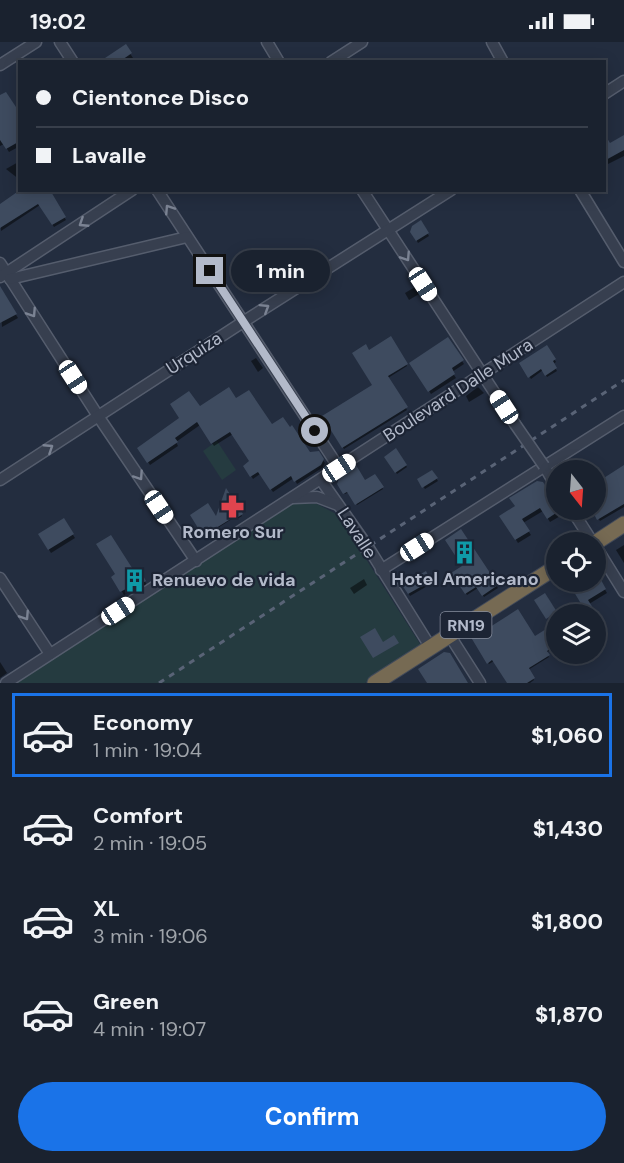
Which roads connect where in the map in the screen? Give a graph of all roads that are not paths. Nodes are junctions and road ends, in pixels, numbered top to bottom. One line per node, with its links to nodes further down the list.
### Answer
1 (36, 42): 10 (street)
2 (60, 42): 6 (street)
3 (267, 42): 7 (street)
4 (362, 42): 8 (street)
5 (492, 42): 9 (street)
6 (72, 60)
7 (278, 60)
8 (334, 60)
9 (502, 60)
10 (0, 65)
11 (624, 81): 12 (street)
12 (606, 93)
13 (129, 192): 21 (street, one-way to 21)
14 (158, 192): 19 (street, one-way to 14)
15 (363, 192): 18 (street)
16 (448, 192): 18 (street, Urquiza)
17 (581, 192): 20 (street)
18 (388, 230): 23 (street, Urquiza, one-way to 18); 24 (street, one-way to 24)
19 (187, 237): 21 (street); 23 (street)
20 (624, 262)
21 (4, 273): 25 (street, one-way to 25)
22 (624, 282): 24 (street, Boulevard Dalle Mura)
23 (243, 322): 25 (street, Urquiza); 28 (street)
24 (483, 375): 27 (street, bridge); 28 (street, Boulevard Dalle Mura)
25 (98, 416): 30 (street, Urquiza, one-way to 25); 36 (street, one-way to 36)
26 (624, 416): 27 (street)
27 (544, 466): 29 (street); 38 (street)
28 (339, 468): 31 (street, Boulevard Dalle Mura)
29 (546, 469)
30 (0, 480)
31 (321, 480): 32 (street, Boulevard Dalle Mura); 33 (street, Lavalle)
32 (292, 498): 33 (street); 36 (street, Boulevard Dalle Mura)
33 (339, 505): 38 (street, Lavalle)
34 (624, 524): 35 (highway)
35 (606, 536)
36 (196, 561): 44 (street, Boulevard Dalle Mura)
37 (606, 563): 41 (street)
38 (381, 570): 43 (street, Lavalle)
39 (546, 574): 42 (highway, RN19)
40 (0, 579): 44 (street, one-way to 44)
41 (624, 592)
42 (450, 636): 43 (highway, RN19); 47 (street)
43 (431, 648): 46 (highway, RN19)
44 (50, 654): 45 (street, Boulevard Dalle Mura)
45 (6, 683)
46 (375, 683)
47 (480, 683)

